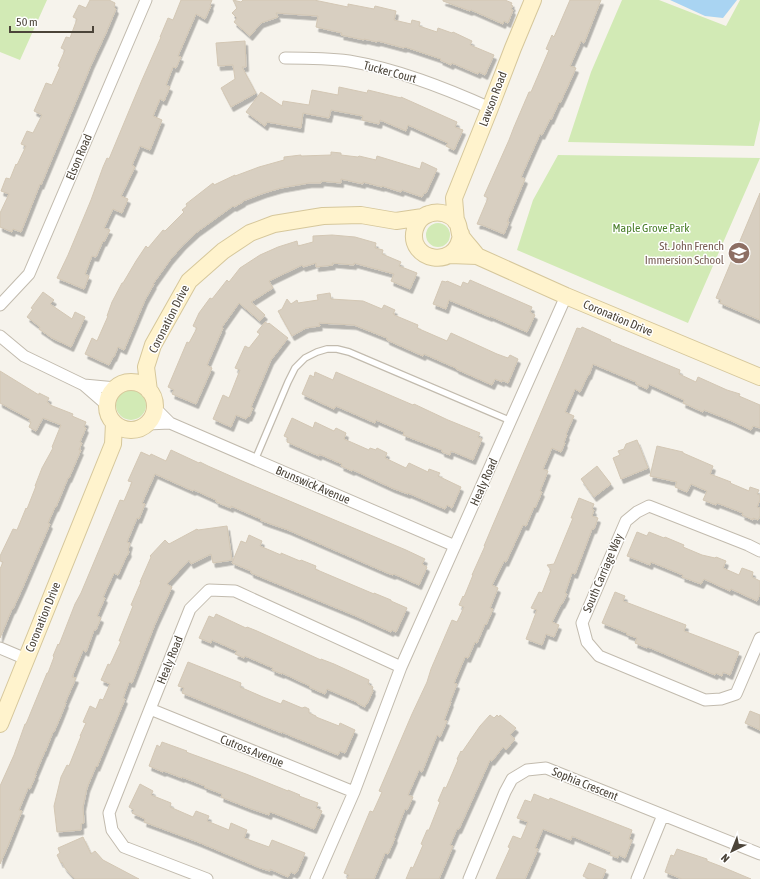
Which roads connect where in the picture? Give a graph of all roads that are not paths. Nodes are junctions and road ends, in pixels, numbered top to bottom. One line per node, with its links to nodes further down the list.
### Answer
1 (146, 0): 13 (street, Elson Road)
2 (533, 0): 4 (street, Lawson Road)
3 (285, 58): 4 (street, Tucker Court)
4 (490, 108): 5 (street, Lawson Road)
5 (454, 198): 6 (street); 8 (street, Lawson Road)
6 (428, 215): 7 (street, Coronation Drive); 8 (street); 9 (street)
7 (396, 221): 9 (street); 15 (street, Coronation Drive)
8 (458, 228): 10 (street); 11 (street, Coronation Drive)
9 (414, 238): 10 (street)
10 (450, 255): 11 (street, Coronation Drive)
11 (477, 256): 12 (street, Coronation Drive)
12 (566, 296): 16 (street, Coronation Drive); 22 (street, Healy Road)
13 (0, 305)
14 (0, 336): 17 (street)
15 (146, 367): 18 (street, Coronation Drive); 19 (street, Coronation Drive)
16 (760, 377)
17 (84, 385): 18 (street); 20 (street)
18 (121, 385): 19 (street); 20 (street)
19 (149, 391): 21 (street)
20 (107, 405): 23 (street)
21 (155, 408): 24 (street, Brunswick Avenue); 25 (street)
22 (511, 421): 28 (lane); 29 (street, Healy Road)
23 (114, 423): 26 (street); 27 (street, Coronation Drive)
24 (170, 423): 25 (street, Brunswick Avenue); 28 (street, Brunswick Avenue)
25 (147, 424): 26 (street)
26 (131, 430): 27 (street)
27 (113, 444): 33 (street, Coronation Drive)
28 (256, 460): 29 (street, Brunswick Avenue)
29 (455, 546): 34 (street, Healy Road)
30 (760, 551): 31 (street, South Carriage Way)
31 (760, 638)
32 (0, 648): 33 (street)
33 (26, 659): 36 (street, Coronation Drive)
34 (401, 667): 35 (street, Healy Road); 37 (street, Healy Road)
35 (150, 709): 37 (street, Cutross Avenue); 40 (street, Healy Road)
36 (0, 724)
37 (354, 792): 41 (street, Healy Road)
38 (663, 815): 39 (street, Sophia Crescent); 42 (street, Sophia Crescent); 43 (street)
39 (760, 854)
40 (207, 879)
41 (316, 879)
42 (469, 879)
43 (637, 879)

